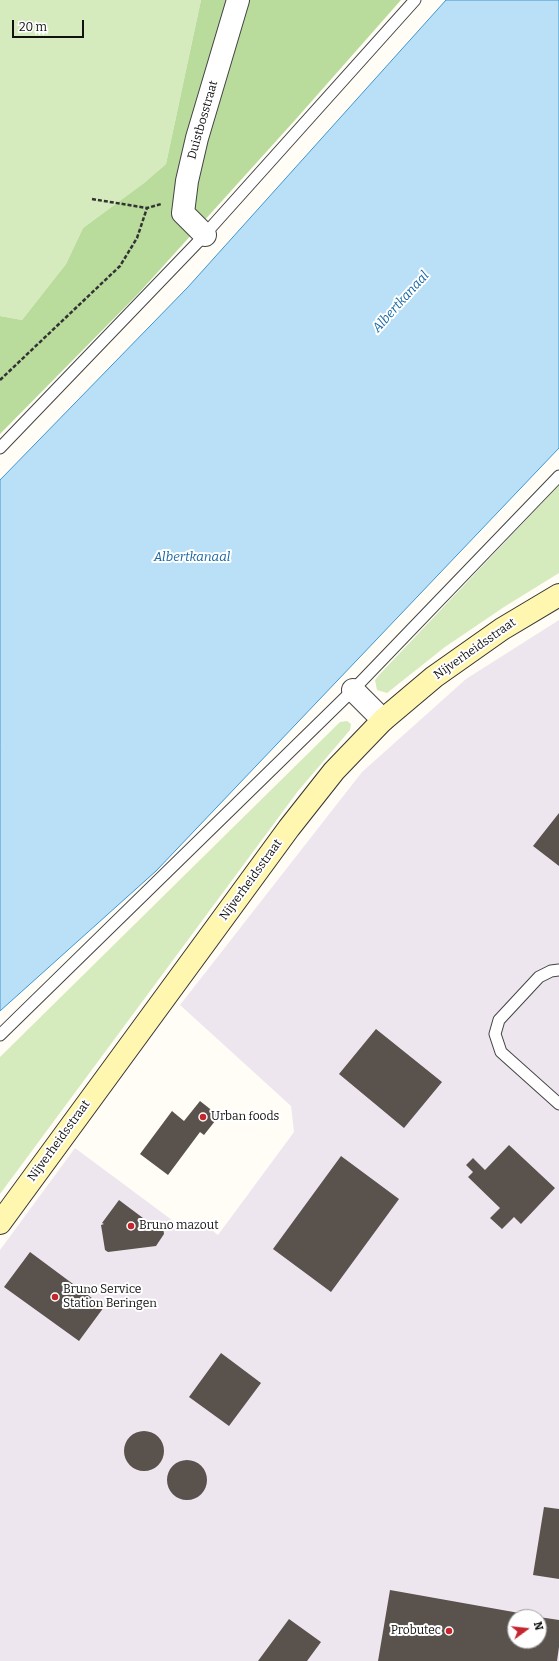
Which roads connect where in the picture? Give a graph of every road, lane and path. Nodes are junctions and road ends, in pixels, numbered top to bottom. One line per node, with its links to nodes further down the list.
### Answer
1 (238, 0): 3 (street, Duistbosstraat)
2 (415, 0): 6 (lane)
3 (185, 197): 5 (path); 6 (street, Duistbosstraat)
4 (92, 200): 5 (path)
5 (147, 208): 7 (path)
6 (205, 235): 8 (lane)
7 (0, 380)
8 (0, 448)
9 (559, 476): 11 (lane)
10 (559, 594): 12 (street, Nijverheidsstraat)
11 (353, 690): 12 (street); 14 (lane)
12 (383, 720): 16 (street, Nijverheidsstraat)
13 (559, 970): 15 (lane)
14 (0, 1035)
15 (559, 1104)
16 (0, 1223)

